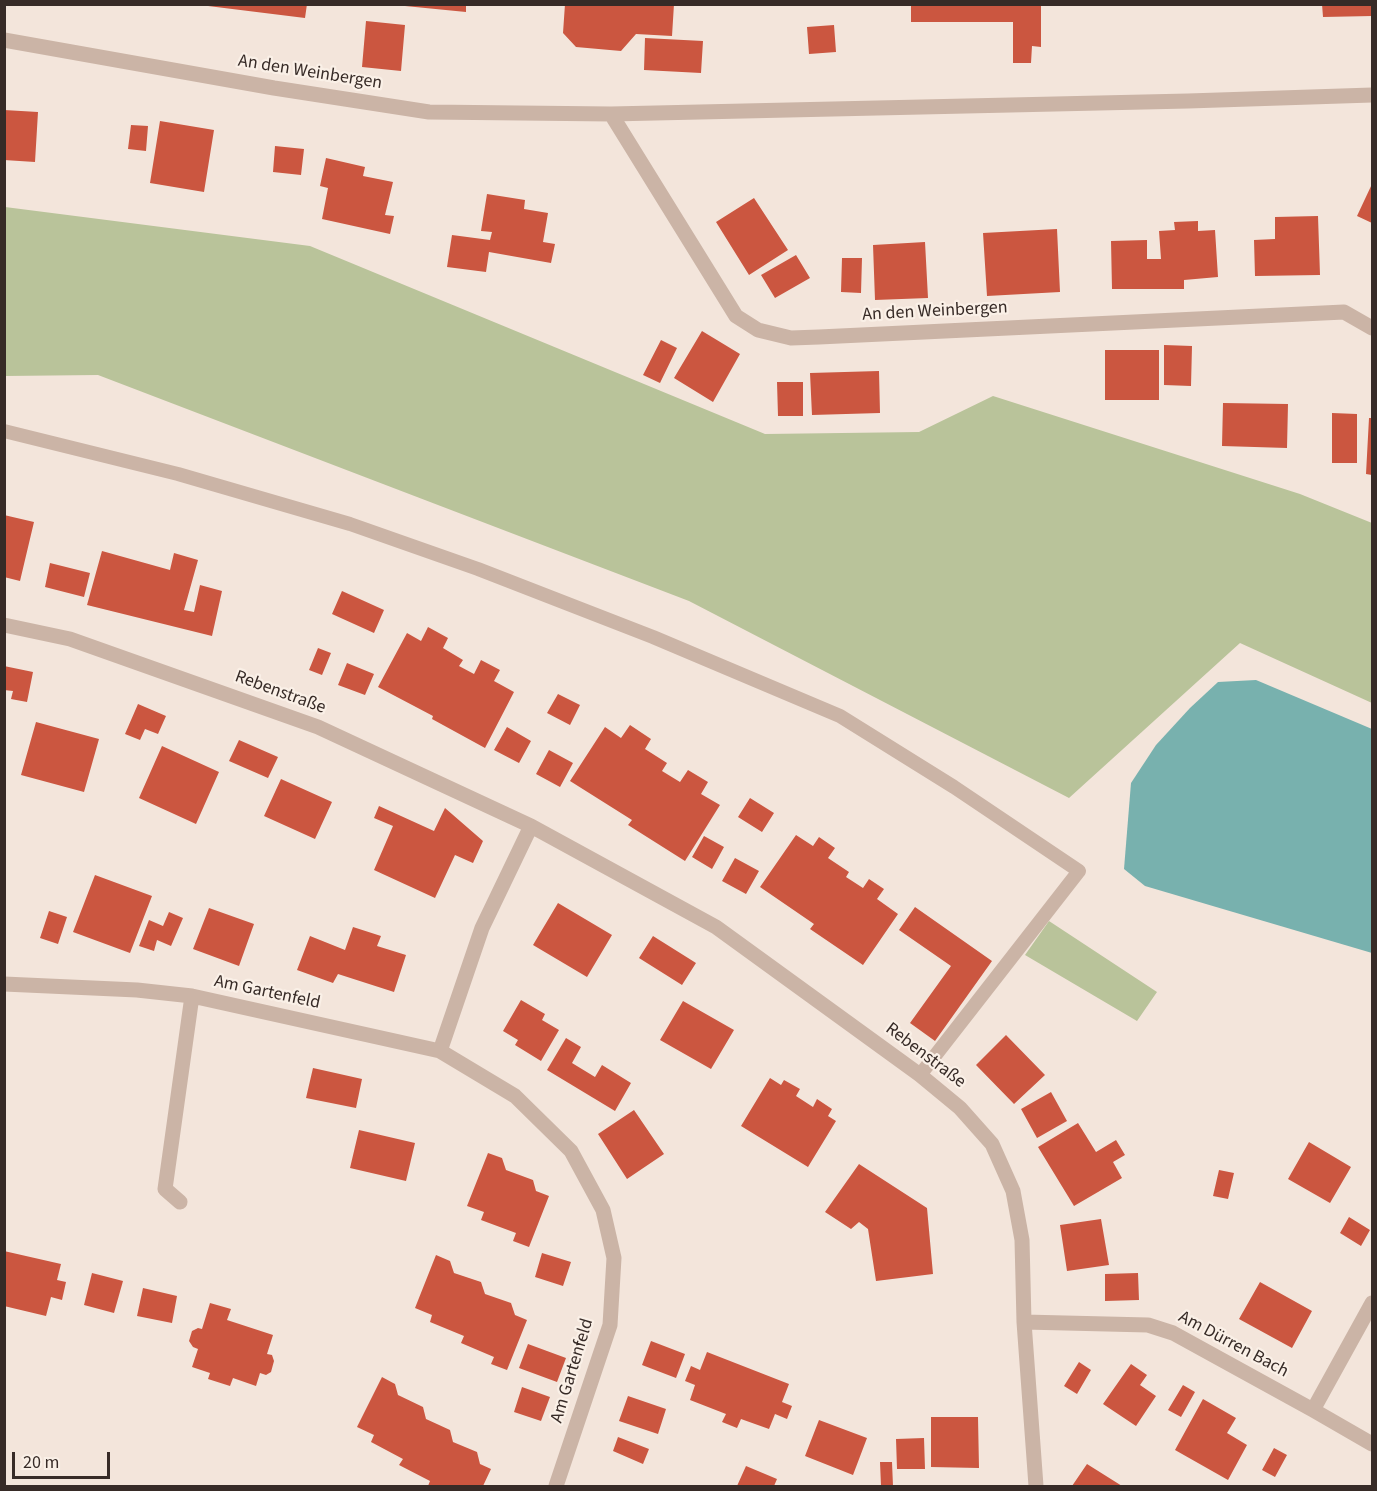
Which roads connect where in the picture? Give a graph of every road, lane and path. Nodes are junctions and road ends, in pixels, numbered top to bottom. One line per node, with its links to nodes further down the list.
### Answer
1 (4, 40): 3 (street, An den Weinbergen)
2 (1372, 95): 3 (street, An den Weinbergen)
3 (611, 114): 4 (street, An den Weinbergen)
4 (1372, 328)
5 (4, 431): 11 (lane)
6 (4, 625): 7 (street, Rebenstraße)
7 (531, 826): 10 (street); 11 (street, Rebenstraße)
8 (4, 984): 9 (street, Am Gartenfeld)
9 (192, 996): 10 (street, Am Gartenfeld); 12 (street, Am Gartenfeld)
10 (440, 1051): 17 (street, Am Gartenfeld)
11 (920, 1075): 14 (street, Rebenstraße)
12 (180, 1202)
13 (1372, 1303): 15 (street)
14 (1024, 1322): 15 (street, Am Dürren Bach); 18 (street, Rebenstraße)
15 (1313, 1410): 16 (street, Am Dürren Bach)
16 (1372, 1444)
17 (556, 1486)
18 (1036, 1486)

